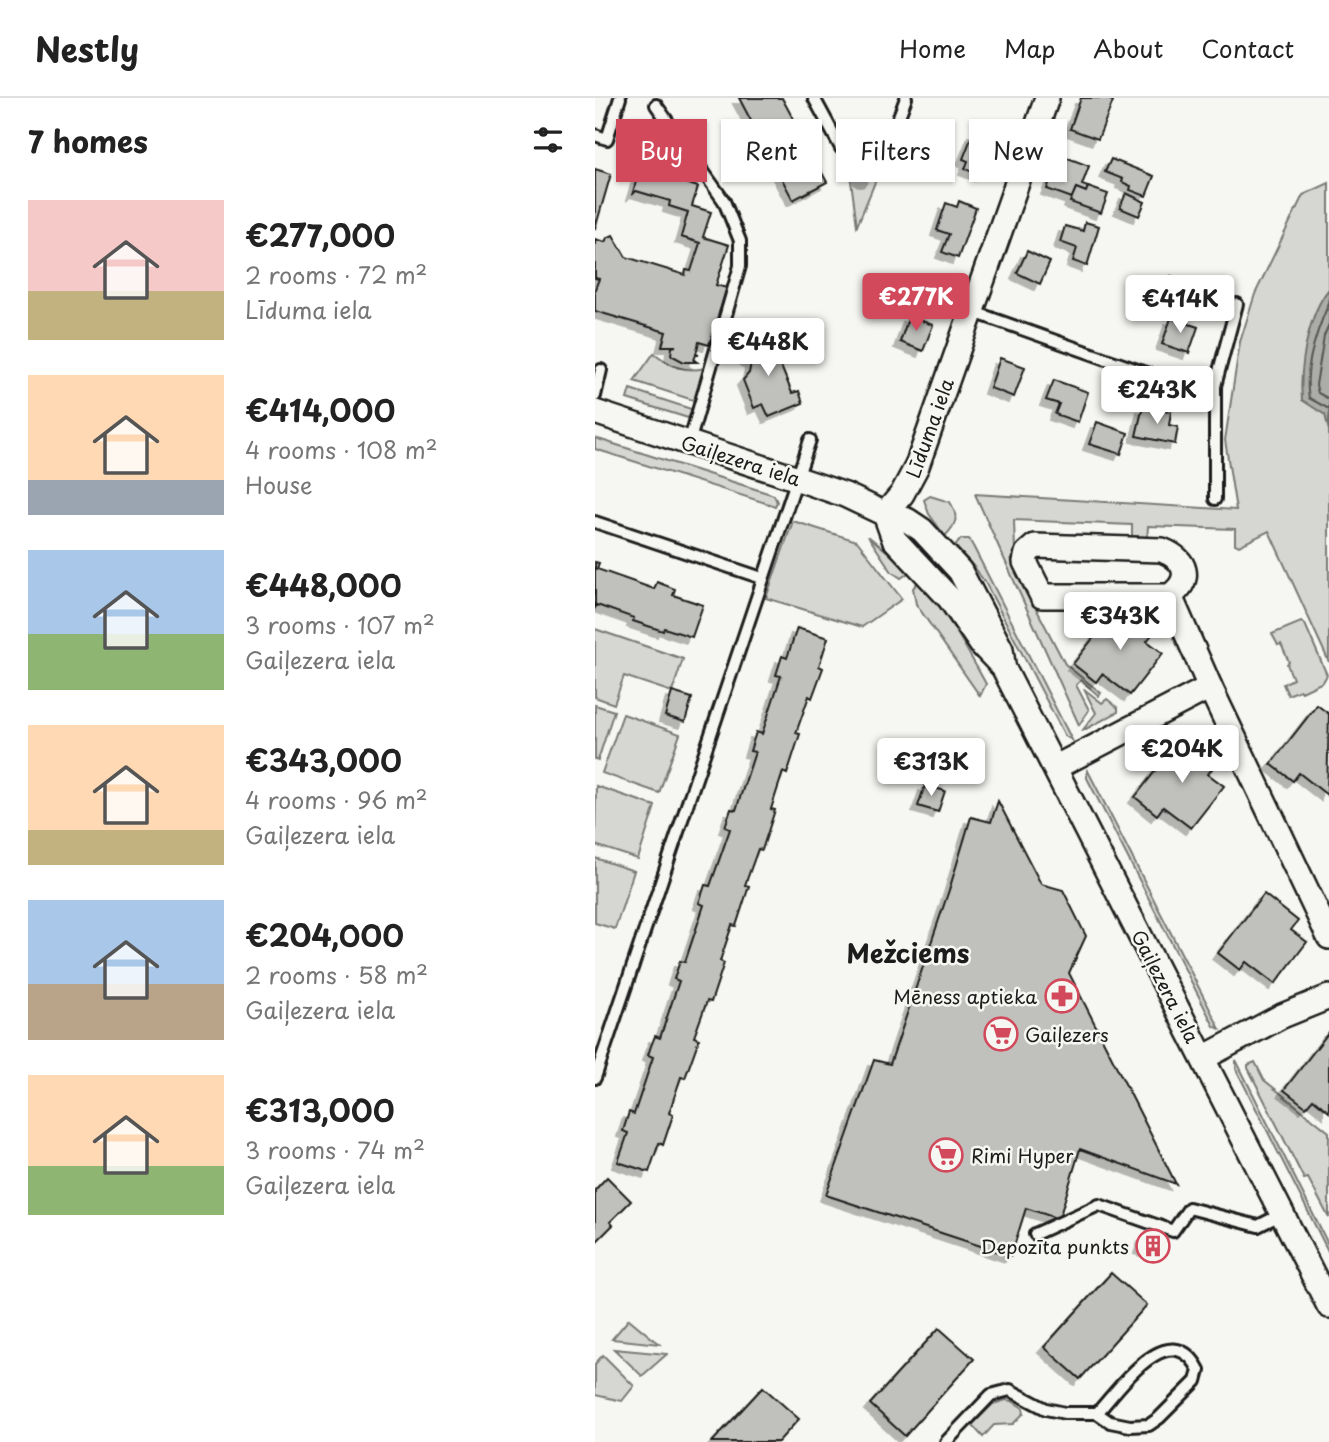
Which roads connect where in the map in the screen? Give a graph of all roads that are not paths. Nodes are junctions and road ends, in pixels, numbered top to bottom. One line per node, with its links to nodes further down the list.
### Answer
1 (620, 98): 6 (lane)
2 (814, 98): 3 (lane)
3 (906, 98)
4 (1047, 98): 8 (street, Līduma iela)
5 (656, 105): 14 (lane)
6 (595, 135)
7 (1237, 304): 10 (lane)
8 (971, 311): 10 (lane); 17 (street, Līduma iela)
9 (601, 370): 11 (lane)
10 (1215, 386): 16 (lane)
11 (595, 396)
12 (595, 412): 14 (street, Gaiļezera iela)
13 (810, 440): 15 (lane)
14 (689, 443): 15 (street, Gaiļezera iela)
15 (799, 479): 17 (street, Gaiļezera iela); 19 (lane)
16 (1215, 499)
17 (885, 514): 22 (street, Gaiļezera iela)
18 (595, 522): 19 (lane)
19 (762, 578): 26 (lane)
20 (1170, 596): 20 (street); 21 (street)
21 (1210, 687): 22 (street); 23 (street)
22 (1056, 767): 25 (street, Gaiļezera iela)
23 (1329, 937)
24 (1329, 997): 25 (street)
25 (1203, 1058): 27 (street, Gaiļezera iela)
26 (595, 1078)
27 (1283, 1214): 28 (lane); 29 (street, Gaiļezera iela)
28 (1035, 1234)
29 (1329, 1306)
30 (1097, 1413): 30 (lane); 31 (lane)
31 (946, 1442)

